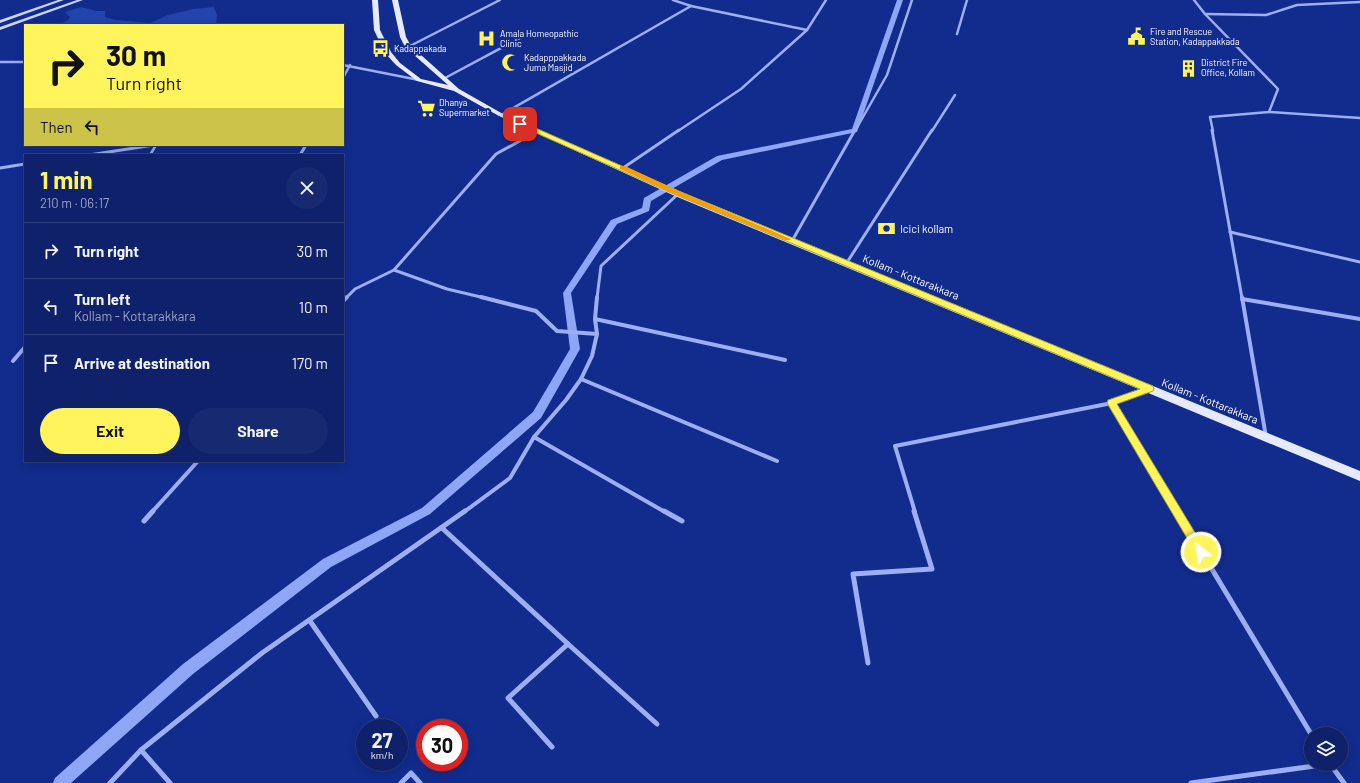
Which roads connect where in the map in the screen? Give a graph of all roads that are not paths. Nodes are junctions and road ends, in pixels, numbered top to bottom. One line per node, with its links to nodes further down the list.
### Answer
1 (62, 0): 14 (main road)
2 (81, 0): 15 (main road)
3 (375, 0): 26 (main road)
4 (395, 0): 19 (main road)
5 (500, 0): 19 (street)
6 (673, 0): 12 (street)
7 (826, 0): 16 (street)
8 (912, 0): 40 (street)
9 (968, 0): 18 (street)
10 (1194, 0): 13 (street)
11 (1360, 2): 13 (street)
12 (691, 6): 16 (street); 30 (street)
13 (1205, 14): 29 (street)
14 (0, 22)
15 (0, 29)
16 (807, 30): 37 (street)
17 (534, 31): 25 (street)
18 (958, 34)
19 (408, 48): 25 (main road)
20 (0, 62): 21 (street)
21 (24, 62)
22 (344, 65): 23 (street)
23 (350, 66): 24 (street); 26 (street)
24 (344, 76)
25 (445, 78): 27 (main road)
26 (420, 80): 27 (main road)
27 (457, 90): 30 (main road, Kollam - Kottarakkara)
28 (955, 95): 42 (street)
29 (1269, 112): 31 (street); 39 (street)
30 (501, 115): 32 (main road, Kollam - Kottarakkara)
31 (1360, 118)
32 (538, 131): 37 (main road, Kollam - Kottarakkara); 43 (street)
33 (148, 146): 34 (street)
34 (96, 154)
35 (24, 164): 36 (street)
36 (0, 168)
37 (623, 168): 38 (main road, Kollam - Kottarakkara)
38 (678, 194): 40 (main road, Kollam - Kottarakkara); 46 (street)
39 (1230, 232): 41 (street); 44 (street)
40 (792, 241): 42 (main road, Kollam - Kottarakkara)
41 (1360, 262)
42 (846, 264): 53 (main road, Kollam - Kottarakkara)
43 (394, 270): 45 (street); 48 (street)
44 (1242, 299): 47 (street); 56 (street)
45 (344, 301)
46 (595, 319): 48 (street); 50 (street)
47 (1360, 319)
48 (596, 334): 52 (street)
49 (24, 349): 51 (street)
50 (785, 360)
51 (13, 362)
52 (580, 379): 55 (street); 57 (street)
53 (1150, 389): 54 (street); 56 (main road, Kollam - Kottarakkara)
54 (1112, 403): 65 (street); 68 (street)
55 (534, 437): 61 (street); 62 (street)
56 (1266, 437): 59 (main road, Kollam - Kottarakkara)
57 (778, 461)
58 (197, 462): 60 (street)
59 (1360, 476)
60 (144, 521)
61 (682, 521)
62 (442, 528): 63 (street); 64 (street)
63 (310, 621): 66 (street); 70 (street)
64 (568, 644): 67 (street); 69 (street)
65 (868, 663)
66 (376, 716)
67 (657, 724)
68 (1307, 727)
69 (552, 747)
70 (141, 750): 73 (street); 74 (street)
71 (1304, 767): 77 (street)
72 (1335, 771): 78 (street)
73 (110, 783)
74 (170, 783)
75 (401, 783): 76 (street)
76 (420, 783)
77 (1191, 783)
78 (1344, 783)

